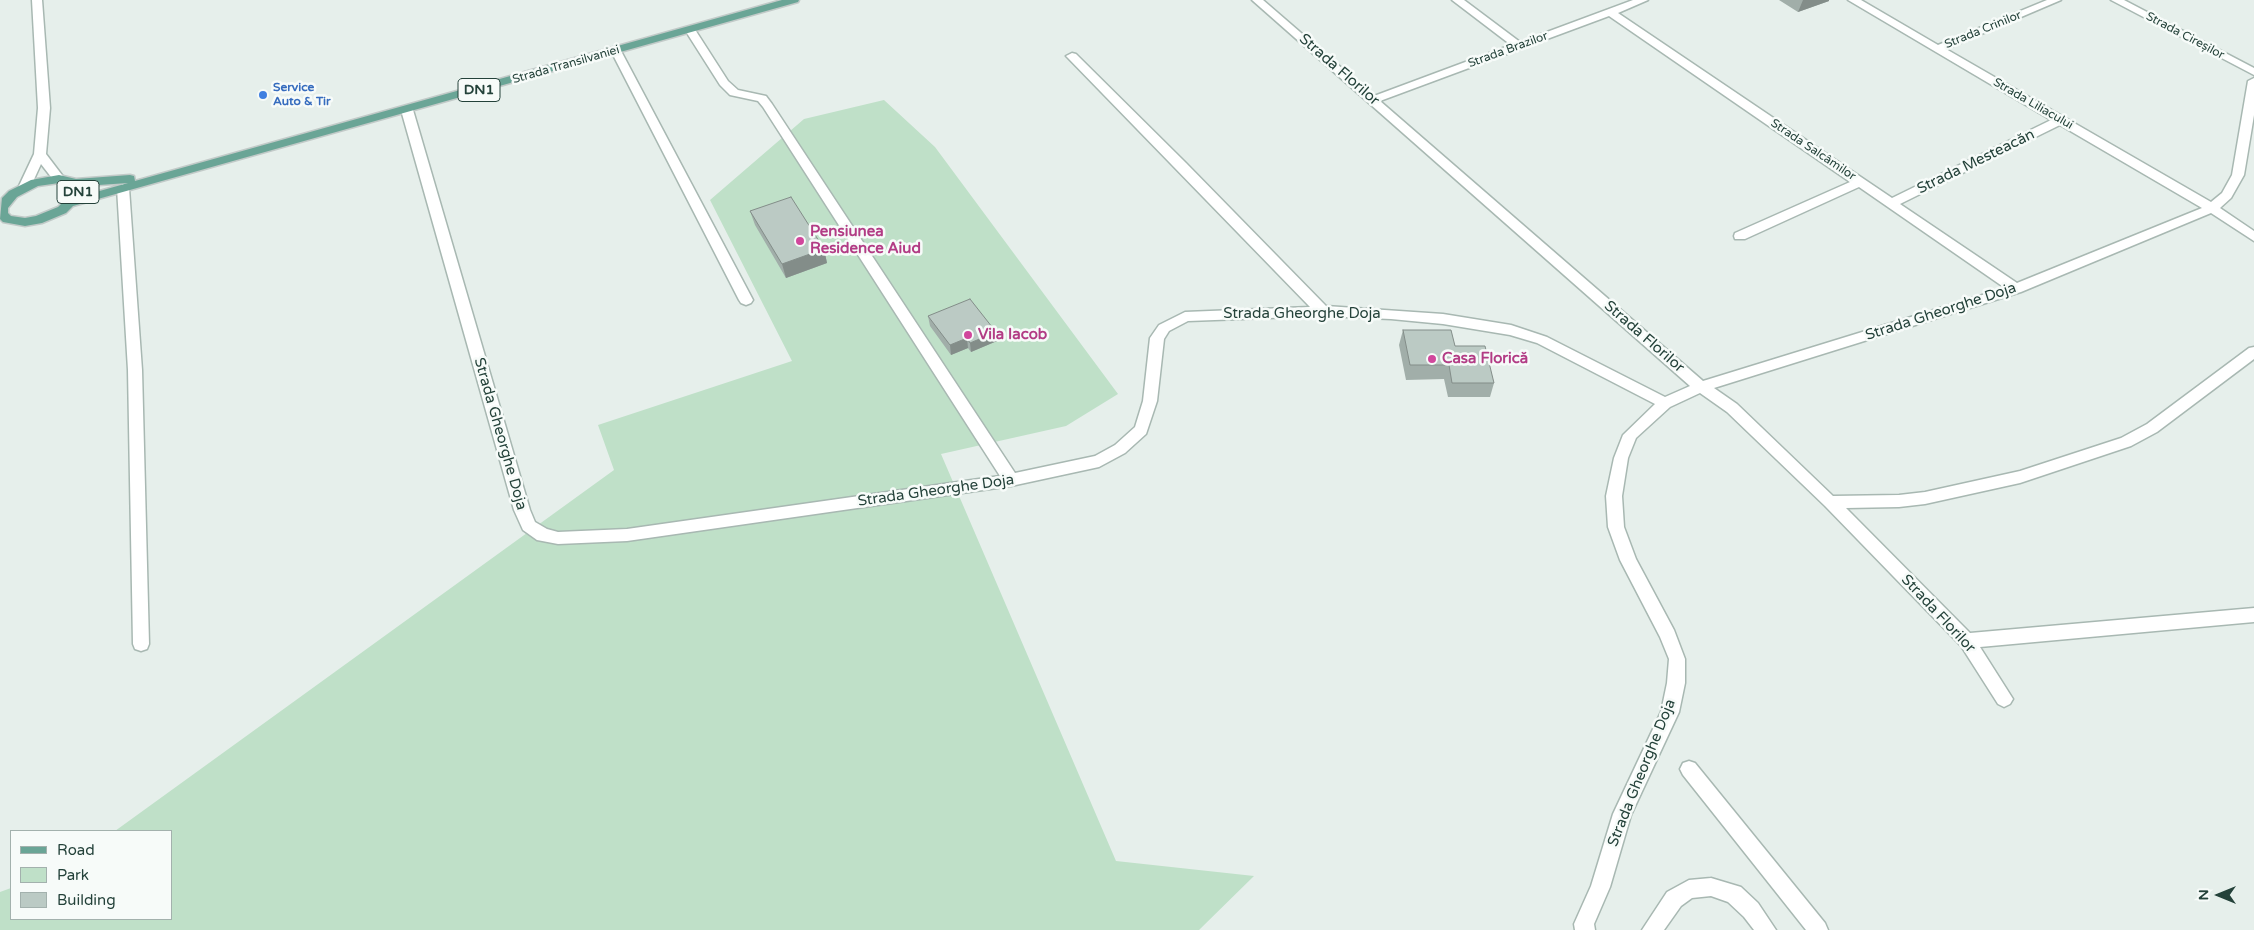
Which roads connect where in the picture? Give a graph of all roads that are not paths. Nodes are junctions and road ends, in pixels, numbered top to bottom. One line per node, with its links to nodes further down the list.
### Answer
1 (37, 0): 21 (street)
2 (794, 0): 9 (main road, Strada Transilvaniei / DN1)
3 (1257, 0): 18 (street, Strada Florilor)
4 (1457, 0): 12 (street)
5 (1643, 0): 10 (street, Strada Brazilor)
6 (1853, 0): 13 (street, Strada Liliacului)
7 (2056, 0): 13 (street, Strada Crinilor)
8 (2116, 0): 16 (street, Strada Cireșilor)
9 (781, 2): 11 (main road, Strada Transilvaniei / DN1)
10 (1610, 12): 12 (street, Strada Brazilor); 24 (street, Strada Salcâmilor)
11 (690, 30): 14 (main road, Strada Transilvaniei / DN1); 41 (street)
12 (1519, 46): 18 (street, Strada Brazilor)
13 (1938, 49): 20 (street, Strada Liliacului)
14 (616, 51): 19 (main road, Strada Transilvaniei / DN1); 36 (street)
15 (1072, 56): 37 (street)
16 (2254, 72)
17 (2254, 81): 31 (street, Strada Gheorghe Doja)
18 (1373, 100): 39 (street, Strada Florilor)
19 (407, 110): 22 (main road, Strada Transilvaniei / DN1); 41 (street, Strada Gheorghe Doja)
20 (2060, 120): 30 (street, Strada Mesteacăn); 31 (street, Strada Liliacului)
21 (40, 154): 23 (street); 26 (street)
22 (164, 176): 25 (main road, Strada Transilvaniei / DN1); 27 (main road, Strada Transilvaniei / DN1)
23 (59, 179): 25 (main road, Strada Transilvaniei / DN1); 26 (main road, Strada Transilvaniei / DN1)
24 (1860, 182): 30 (street, Strada Salcâmilor); 33 (street)
25 (75, 183): 29 (main road, DN1)
26 (24, 188): 28 (main road, Strada Transilvaniei / DN1)
27 (123, 188): 29 (main road, Strada Transilvaniei / DN1); 45 (street)
28 (3, 202): 32 (main road, Strada Transilvaniei / DN1)
29 (70, 203): 32 (main road, Strada Transilvaniei / DN1)
30 (1892, 203): 35 (street, Strada Salcâmilor)
31 (2212, 208): 34 (street); 35 (street, Strada Gheorghe Doja)
32 (3, 220)
33 (1740, 236)
34 (2254, 237)
35 (2016, 289): 39 (street, Strada Gheorghe Doja)
36 (746, 300)
37 (1322, 311): 40 (street, Strada Gheorghe Doja); 41 (street, Strada Gheorghe Doja)
38 (2254, 352): 42 (street)
39 (1701, 387): 40 (street, Strada Gheorghe Doja); 42 (street, Strada Florilor)
40 (1665, 403): 48 (street, Strada Gheorghe Doja)
41 (1011, 480)
42 (1830, 502): 44 (street, Strada Florilor)
43 (2254, 615): 44 (street)
44 (1967, 641): 46 (street, Strada Florilor)
45 (141, 644)
46 (2004, 699)
47 (1689, 769): 51 (street)
48 (1585, 930)
49 (1652, 930): 50 (street)
50 (1766, 930)
51 (1818, 930)

